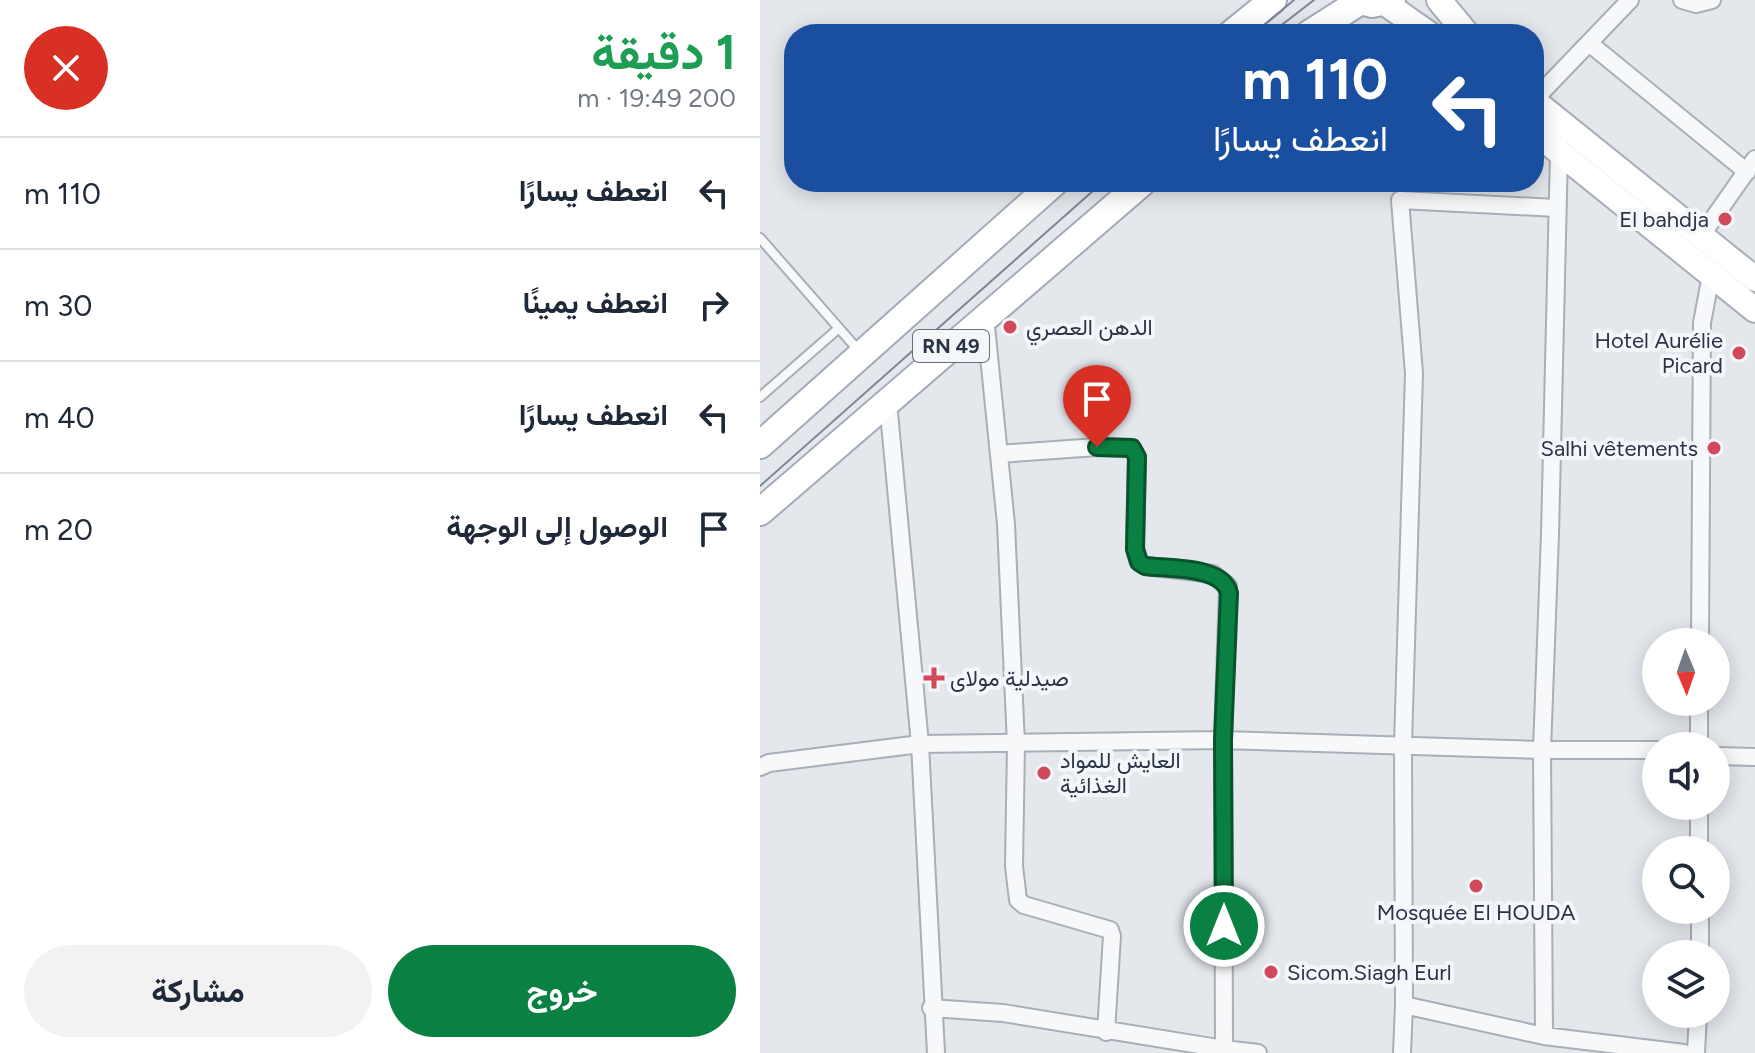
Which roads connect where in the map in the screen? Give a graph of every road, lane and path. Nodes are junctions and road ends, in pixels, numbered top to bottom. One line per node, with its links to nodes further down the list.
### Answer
1 (1273, 0): 7 (main road)
2 (1439, 0): 10 (main road)
3 (1630, 0): 11 (street)
4 (1682, 0): 5 (street)
5 (1712, 0)
6 (1373, 1): 8 (main road); 9 (main road)
7 (1243, 24)
8 (1328, 24)
9 (1412, 24)
10 (1459, 24)
11 (1589, 43): 12 (street); 16 (street)
12 (1544, 90)
13 (1544, 109): 20 (main road)
14 (1544, 139): 15 (main road)
15 (1559, 152): 19 (street); 22 (main road)
16 (1751, 165): 20 (street)
17 (1044, 192): 27 (main road, RN 49)
18 (1131, 192): 25 (main road, RN 49)
19 (1556, 208): 37 (street); 38 (street)
20 (1701, 236): 23 (main road)
21 (760, 238): 26 (lane)
22 (1711, 275): 24 (main road); 33 (street)
23 (1755, 279)
24 (1755, 310)
25 (985, 317): 29 (main road, RN 49); 31 (street)
26 (839, 328): 27 (lane); 28 (lane)
27 (862, 355): 30 (main road, RN 49)
28 (760, 397)
29 (888, 402): 32 (main road, RN 49); 35 (street)
30 (760, 445)
31 (999, 454): 34 (street); 36 (street)
32 (760, 512)
33 (1700, 628)
34 (1223, 740): 36 (street); 37 (street); 48 (street)
35 (920, 744): 36 (street); 42 (street); 44 (street)
36 (1016, 744): 46 (street)
37 (1403, 745): 38 (street); 43 (street)
38 (1542, 750): 39 (street); 47 (street)
39 (1642, 750)
40 (1730, 756): 41 (street)
41 (1755, 757)
42 (760, 767)
43 (1404, 1005): 47 (street); 51 (street)
44 (931, 1008): 46 (street); 49 (street)
45 (1697, 1028): 53 (street)
46 (1106, 1032): 48 (street)
47 (1544, 1036): 52 (street)
48 (1224, 1049): 50 (street)
49 (936, 1053)
50 (1258, 1053)
51 (1402, 1053)
52 (1684, 1053)
53 (1696, 1053)

